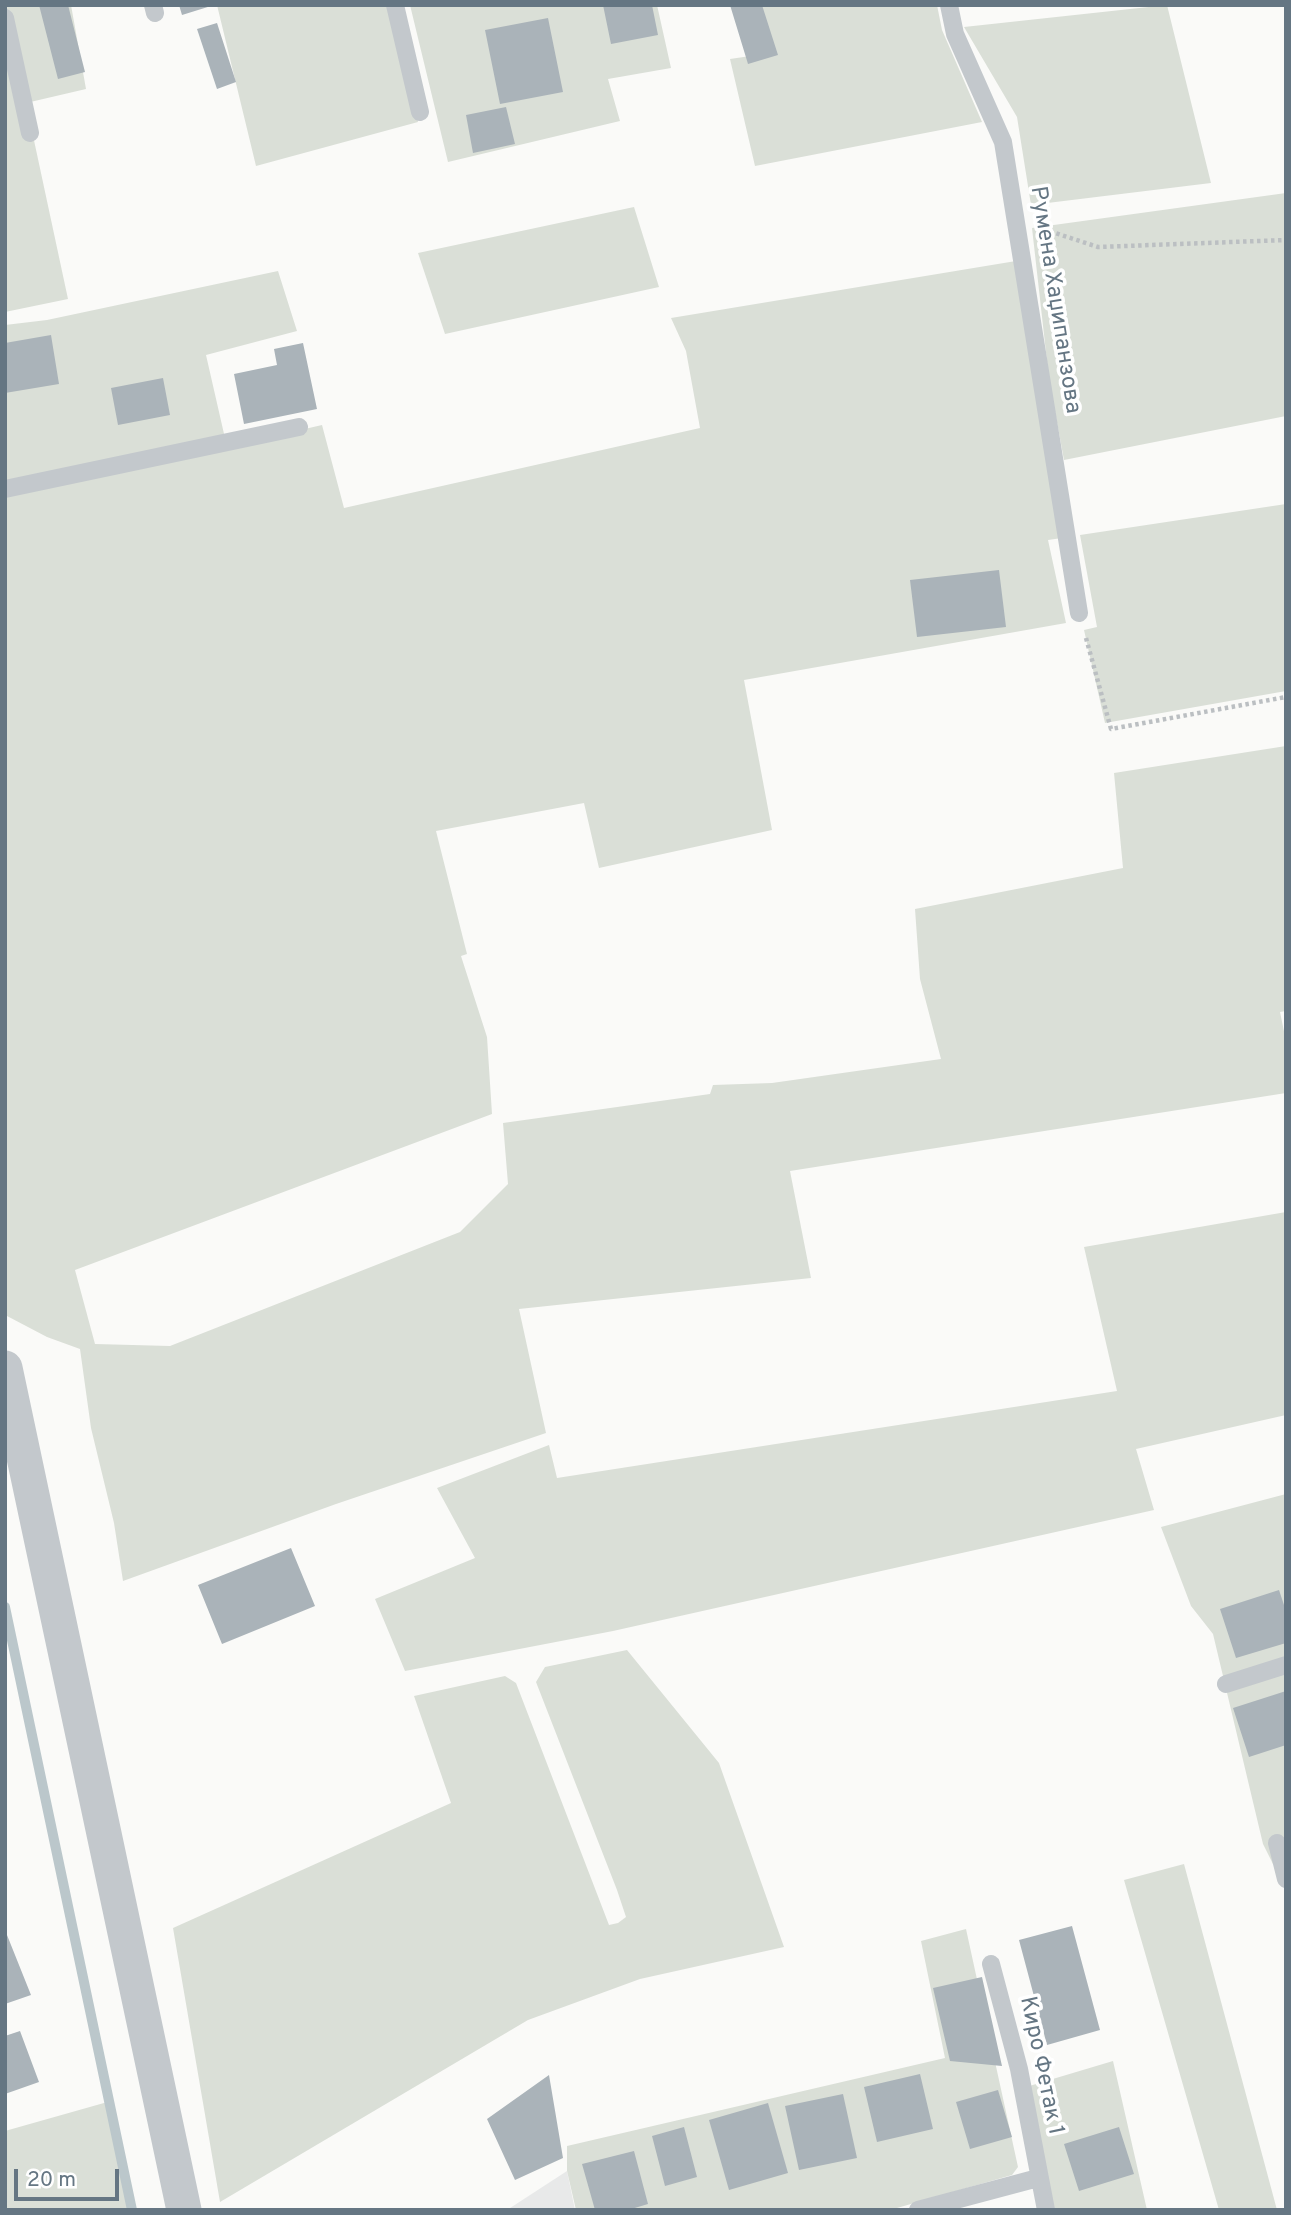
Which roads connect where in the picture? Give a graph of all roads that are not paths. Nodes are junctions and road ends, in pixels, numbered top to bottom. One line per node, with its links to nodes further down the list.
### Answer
1 (395, 5): 4 (lane)
2 (948, 5): 8 (lane, Румена Хаџипанзова)
3 (5, 18): 5 (lane)
4 (419, 112)
5 (30, 133)
6 (299, 427): 7 (lane)
7 (5, 489)
8 (1079, 612)
9 (5, 1368): 16 (street)
10 (1286, 1665): 11 (lane)
11 (1226, 1684)
12 (1278, 1843): 13 (lane)
13 (1286, 1878)
14 (991, 1964): 15 (lane, Киро Фетак 1)
15 (1038, 2178): 17 (lane); 18 (lane, Киро Фетак 1)
16 (184, 2210)
17 (918, 2210)
18 (1046, 2210)

